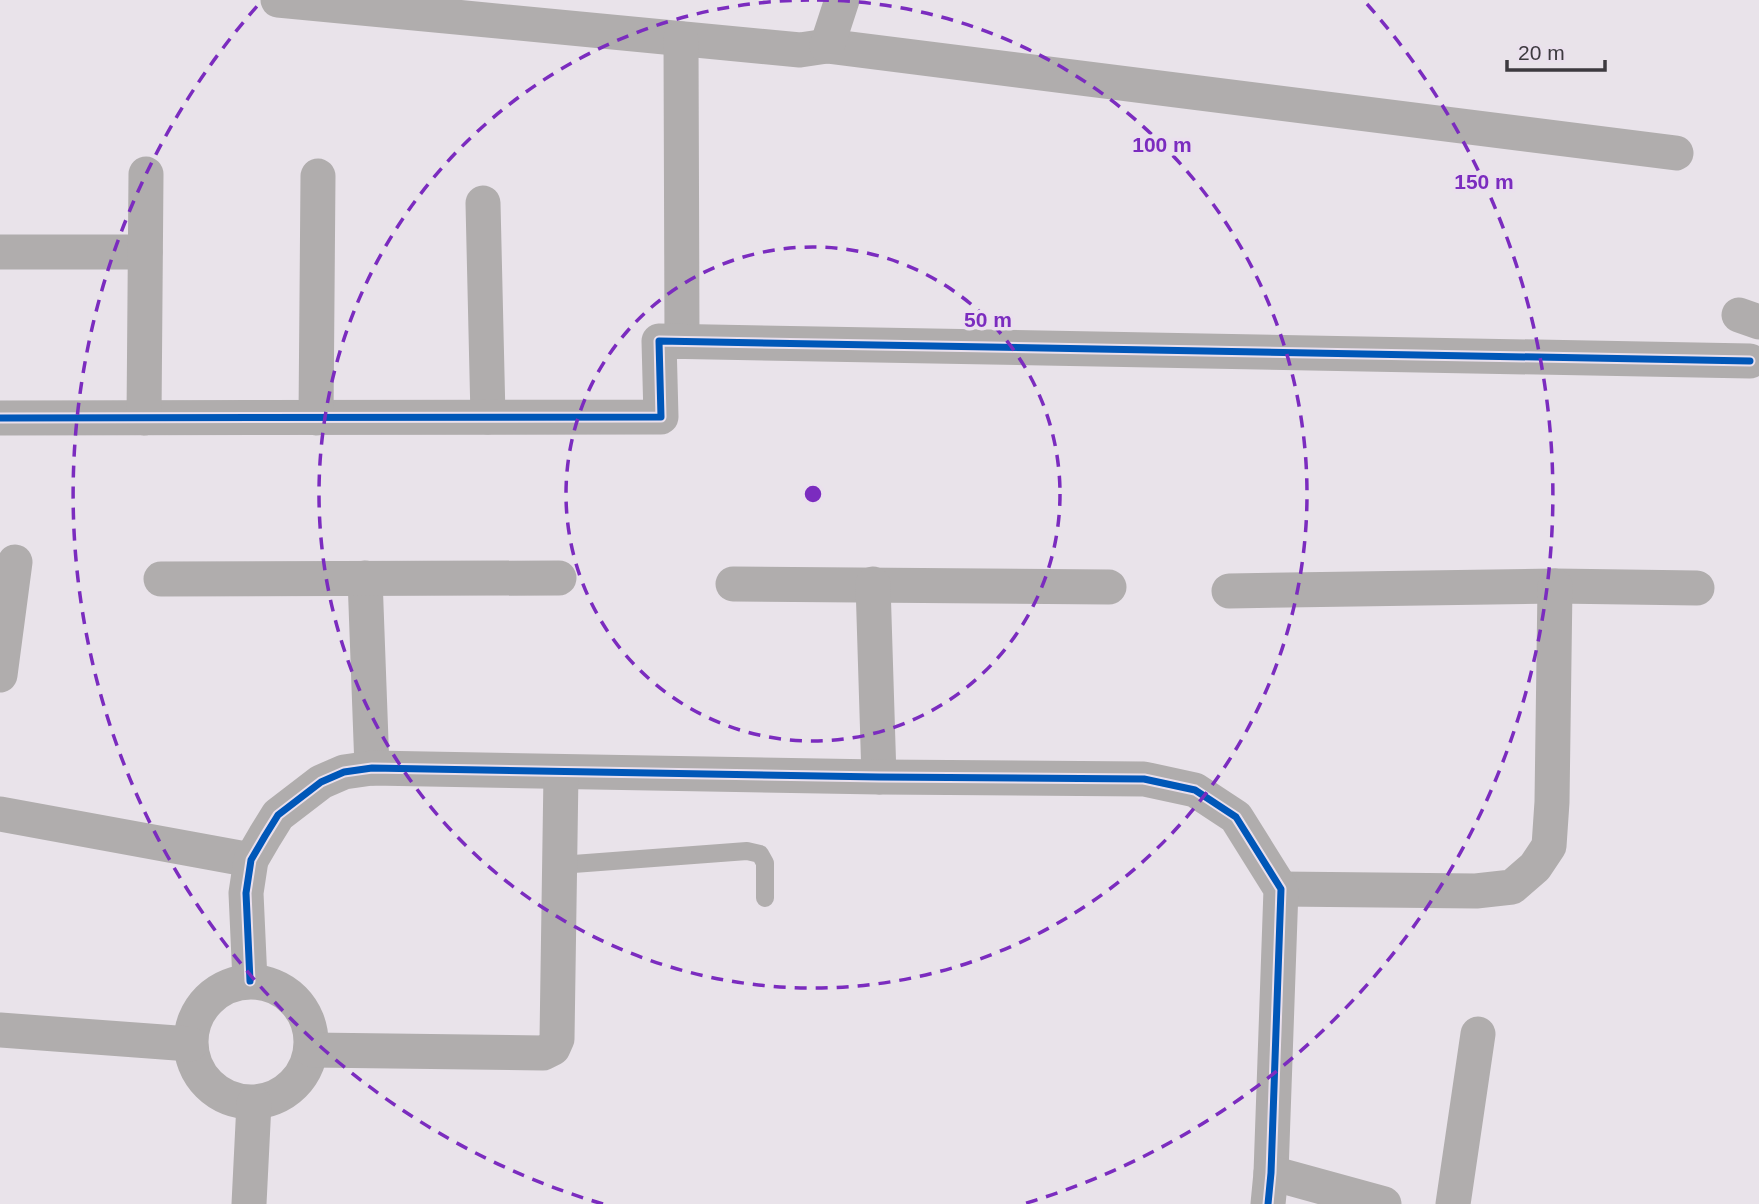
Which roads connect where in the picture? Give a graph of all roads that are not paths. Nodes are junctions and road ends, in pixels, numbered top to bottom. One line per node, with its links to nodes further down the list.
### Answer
1 (278, 0): 3 (street)
2 (842, 0): 5 (street)
3 (441, 8): 4 (street)
4 (681, 39): 5 (street); 12 (street)
5 (827, 46): 6 (street)
6 (1676, 153)
7 (146, 174): 11 (street)
8 (318, 176): 17 (street)
9 (483, 204): 14 (street)
10 (0, 252): 11 (street)
11 (145, 252): 16 (street)
12 (682, 341): 13 (street); 14 (street)
13 (1750, 361)
14 (488, 417): 17 (street)
15 (0, 418): 16 (street)
16 (144, 418): 17 (street)
17 (316, 418)
18 (15, 562): 28 (street)
19 (365, 578): 20 (street); 21 (street); 29 (street)
20 (559, 578)
21 (162, 579)
22 (733, 584): 23 (street)
23 (873, 584): 25 (street); 31 (street)
24 (1555, 586): 26 (street); 27 (street); 35 (street)
25 (1109, 587)
26 (1697, 588)
27 (1228, 591)
28 (0, 675)
29 (372, 768): 30 (street); 33 (street)
30 (561, 773): 31 (street); 34 (street)
31 (879, 777): 35 (street)
32 (0, 814): 33 (street)
33 (251, 860): 37 (street)
34 (560, 865): 36 (lane); 41 (street)
35 (1281, 889): 43 (street)
36 (765, 898)
37 (250, 981): 40 (street); 41 (street)
38 (0, 1030): 40 (street)
39 (1478, 1034): 46 (street)
40 (190, 1044): 42 (street)
41 (312, 1050): 42 (street)
42 (254, 1103): 44 (street)
43 (1269, 1188): 45 (street)
44 (249, 1204)
45 (1384, 1204)
46 (1454, 1204)

